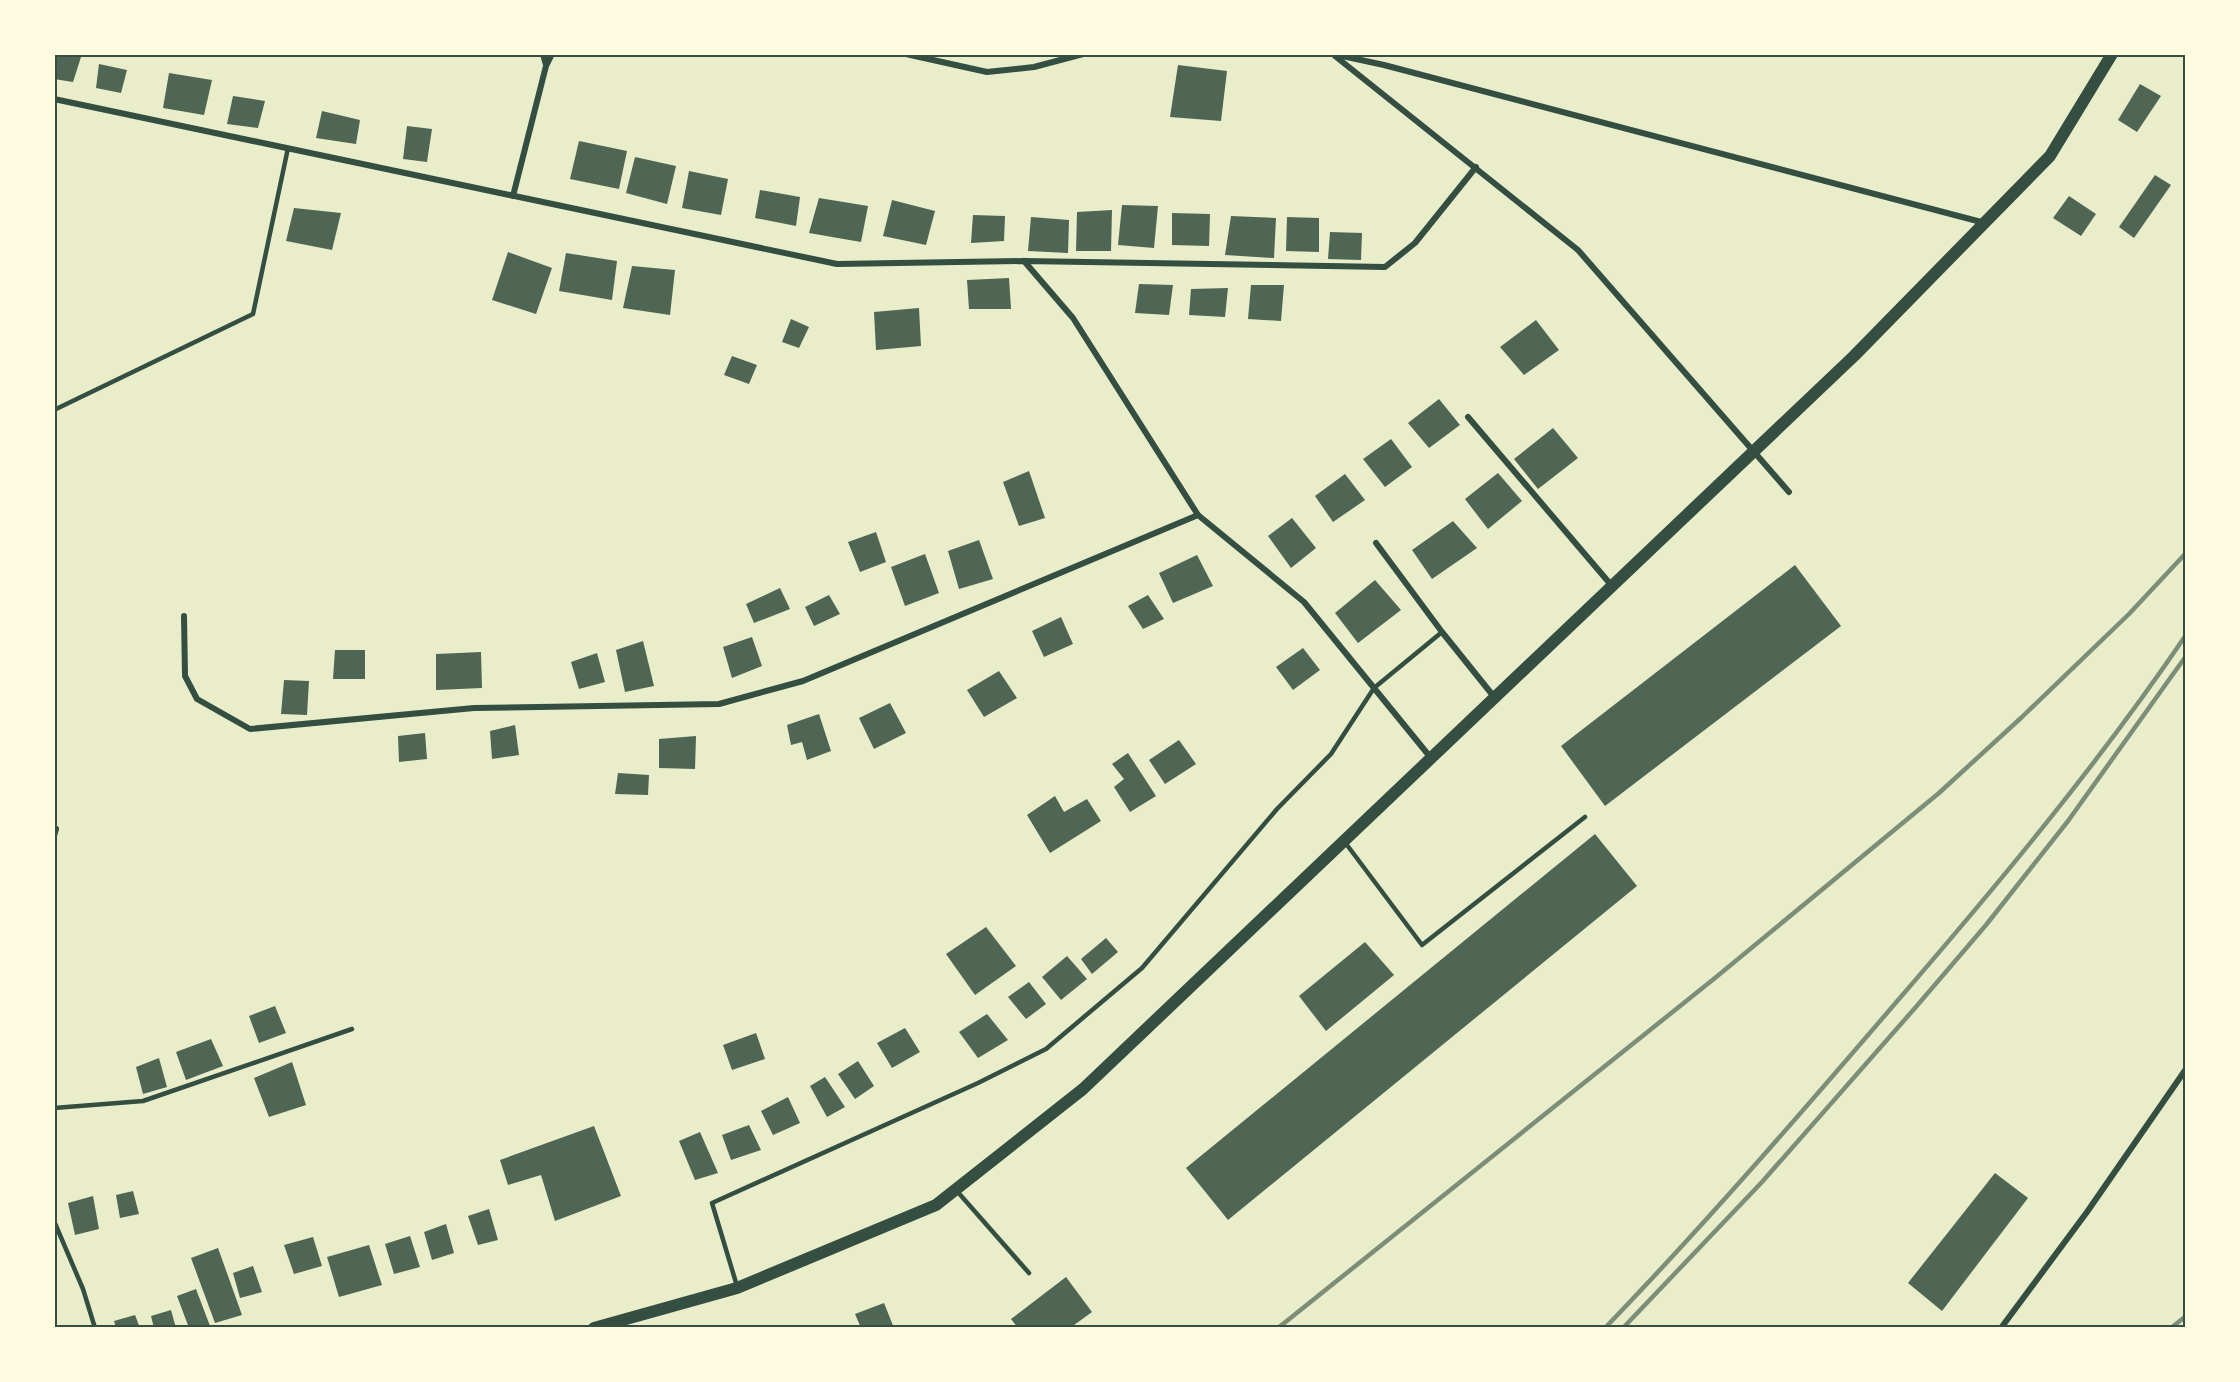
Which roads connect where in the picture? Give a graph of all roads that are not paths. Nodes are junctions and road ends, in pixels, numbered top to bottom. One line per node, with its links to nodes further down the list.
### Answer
1 (543, 54): 7 (street)
2 (552, 54): 7 (street)
3 (906, 54): 4 (street)
4 (1083, 54)
5 (1333, 54): 10 (street); 12 (street)
6 (2112, 54): 12 (main road)
7 (546, 66): 11 (street)
8 (54, 99): 9 (street)
9 (288, 148): 11 (street); 14 (lane)
10 (1476, 167): 13 (street); 16 (street)
11 (513, 196): 13 (street)
12 (1985, 223): 16 (main road)
13 (1024, 261): 18 (street)
14 (54, 410)
15 (1468, 417): 20 (street)
16 (1754, 452): 17 (street); 20 (main road)
17 (1789, 492)
18 (1198, 514): 21 (street); 23 (street)
19 (1376, 543): 22 (street)
20 (1612, 586): 24 (main road)
21 (184, 616)
22 (1442, 632): 23 (lane); 24 (street)
23 (1374, 688): 25 (street); 34 (lane)
24 (1495, 698): 25 (main road)
25 (1431, 758): 27 (main road)
26 (1585, 817): 27 (lane)
27 (1344, 842): 31 (main road)
28 (352, 1029): 30 (lane)
29 (2186, 1069): 37 (street)
30 (54, 1108)
31 (956, 1190): 33 (lane); 34 (main road)
32 (54, 1221): 35 (lane)
33 (1029, 1273)
34 (737, 1288): 36 (main road)
35 (94, 1328)
36 (594, 1328)
37 (2001, 1328)

